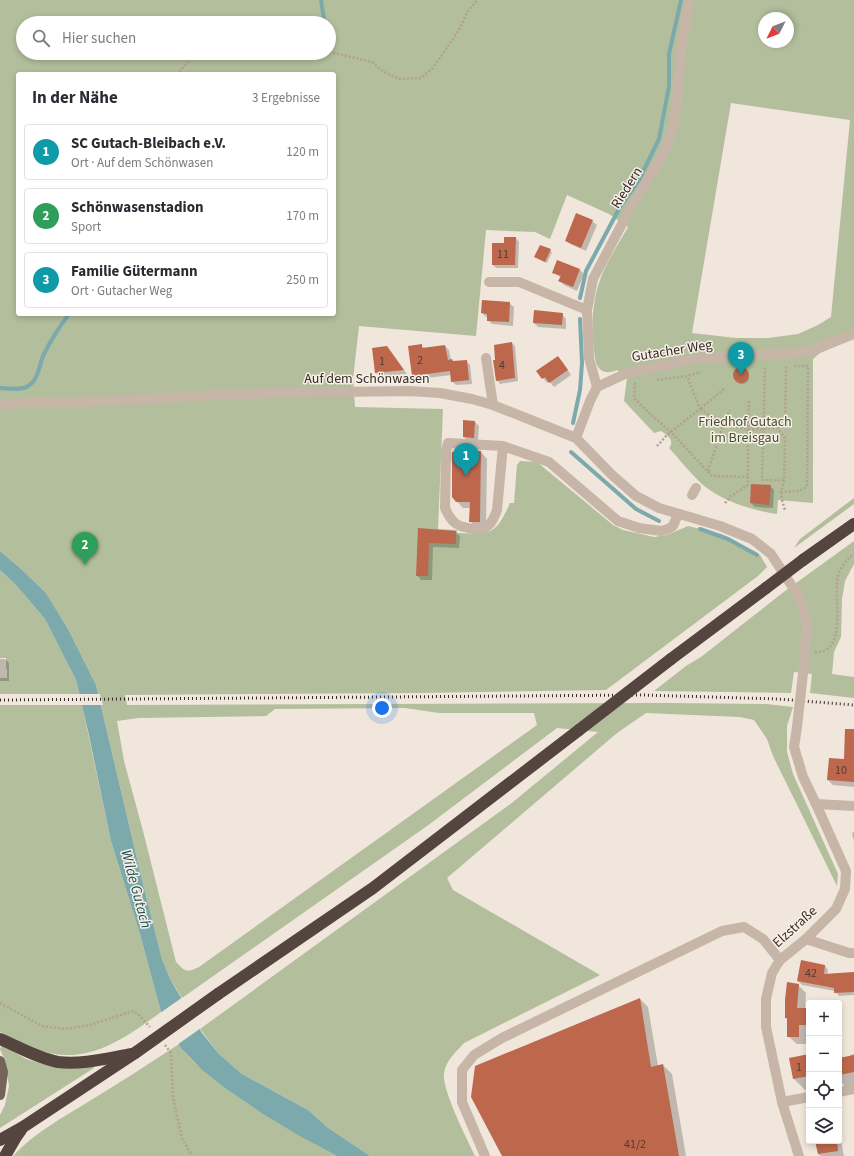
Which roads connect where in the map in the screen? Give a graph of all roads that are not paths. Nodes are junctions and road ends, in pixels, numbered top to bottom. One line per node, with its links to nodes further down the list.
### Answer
1 (690, 0): 3 (street, Riedern)
2 (489, 282): 3 (street)
3 (587, 310): 6 (street, Riedern)
4 (854, 334): 6 (street, Gutacher Weg)
5 (486, 358): 8 (street)
6 (597, 387): 9 (street)
7 (0, 404): 8 (street, Auf dem Schönwasen)
8 (494, 405): 9 (street, Auf dem Schönwasen)
9 (576, 438): 11 (street, Auf dem Schönwasen)
10 (503, 446): 10 (street); 11 (street)
11 (678, 514): 13 (street, Auf dem Schönwasen, bridge)
12 (854, 524): 20 (highway, bridge)
13 (797, 727): 14 (street, Elzstraße)
14 (816, 804): 15 (street); 16 (street, Elzstraße)
15 (854, 806)
16 (806, 939): 17 (street); 18 (street, Elzstraße)
17 (854, 954)
18 (780, 960): 26 (street, Elzstraße); 30 (street)
19 (0, 1039): 20 (highway)
20 (135, 1053): 27 (highway)
21 (0, 1061): 24 (main road)
22 (854, 1090): 23 (street)
23 (842, 1092)
24 (0, 1095)
25 (806, 1098): 26 (street)
26 (782, 1102): 31 (street, Elzstraße)
27 (23, 1127): 28 (highway); 29 (highway)
28 (0, 1140)
29 (6, 1156)
30 (484, 1156)
31 (799, 1156)

